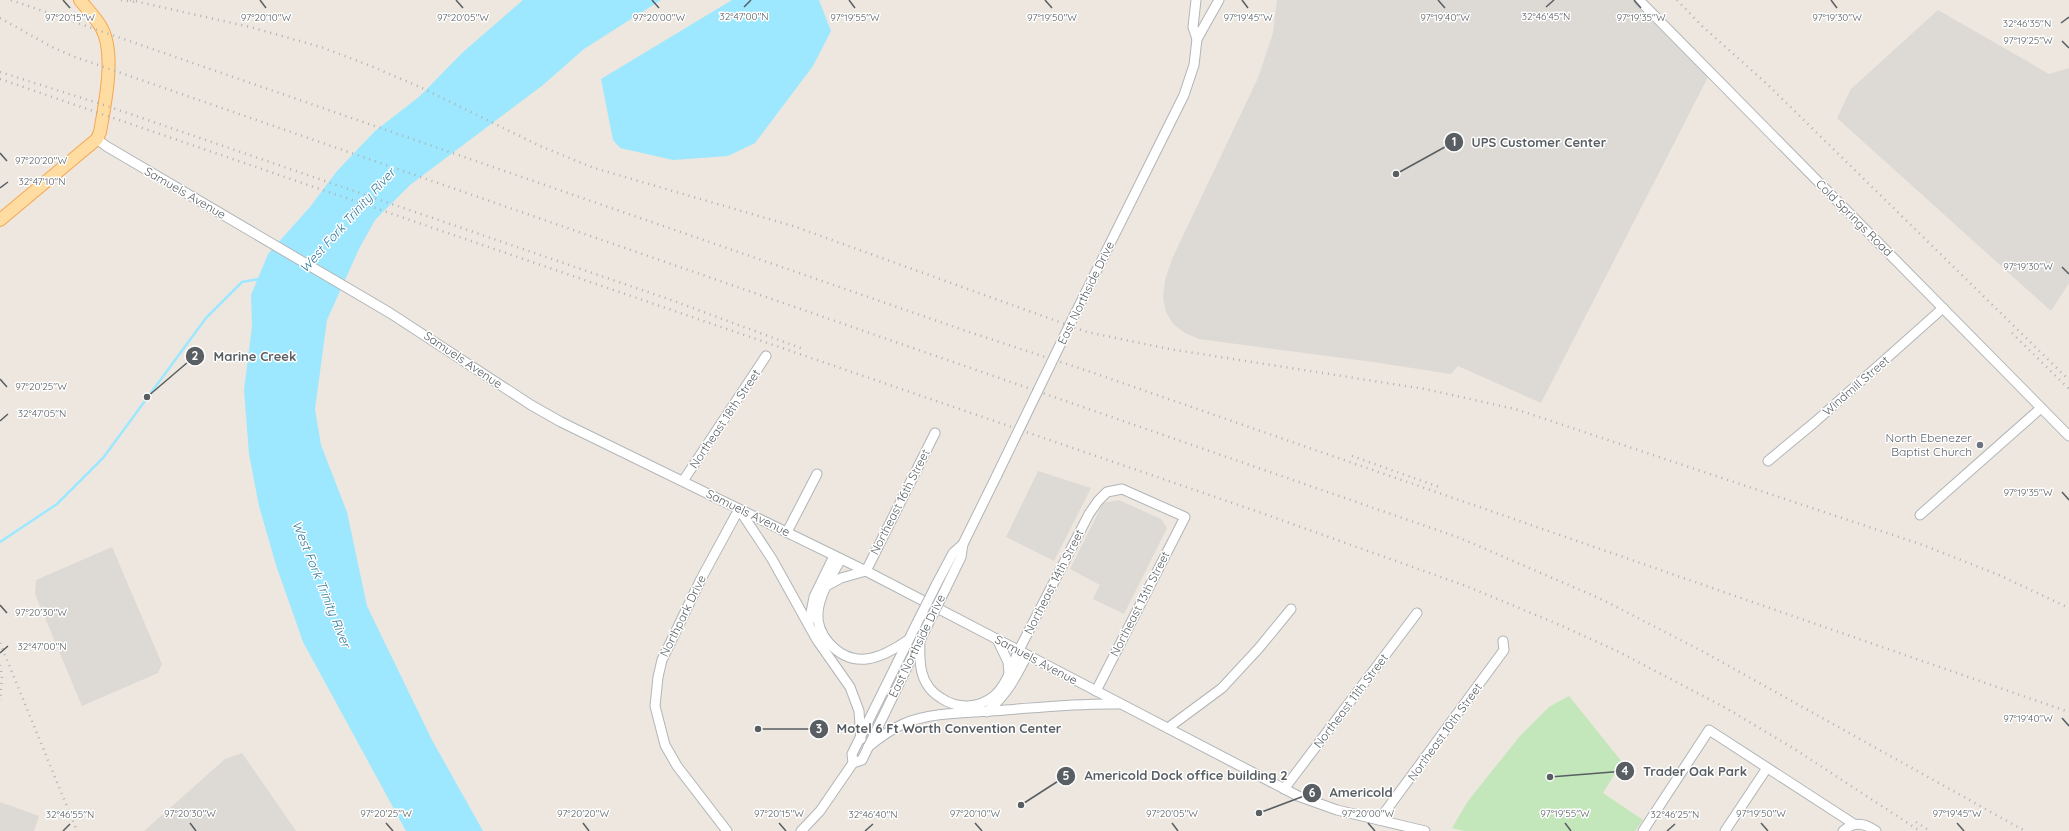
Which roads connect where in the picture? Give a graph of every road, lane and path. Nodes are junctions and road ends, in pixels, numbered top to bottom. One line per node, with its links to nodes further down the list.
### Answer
1 (80, 0): 6 (main road)
2 (1196, 0): 5 (street, East Northside Drive)
3 (1219, 0): 5 (street, East Northside Drive)
4 (1639, 0): 8 (street, Cold Springs Road)
5 (1198, 39): 20 (street, East Northside Drive, bridge)
6 (97, 139): 7 (main road); 15 (street, Samuels Avenue)
7 (0, 220)
8 (1943, 308): 10 (street, Cold Springs Road); 13 (street, Windmill Street)
9 (766, 356): 15 (street, Northeast 18th Street)
10 (2040, 408): 12 (street, Cold Springs Road); 17 (street)
11 (936, 433): 22 (street, Northeast 16th Street)
12 (2069, 436)
13 (1768, 461)
14 (817, 474): 19 (street)
15 (683, 481): 16 (street, Samuels Avenue)
16 (739, 509): 19 (street, Samuels Avenue); 26 (street); 45 (street, Northpark Drive)
17 (1920, 515)
18 (1185, 517): 31 (street, Northeast 14th Street); 34 (street, Northeast 13th Street)
19 (787, 532): 21 (street, Samuels Avenue)
20 (963, 544): 27 (street, East Northside Drive, bridge); 28 (street, East Northside Drive, bridge)
21 (837, 557): 22 (street, Samuels Avenue); 23 (street); 26 (street)
22 (866, 571): 23 (street); 29 (street, Samuels Avenue)
23 (827, 586): 27 (street)
24 (1291, 609): 37 (street)
25 (1417, 613): 42 (street, Northeast 11th Street)
26 (809, 623): 38 (street)
27 (909, 639): 38 (street, East Northside Drive)
28 (920, 639): 33 (street, Northeast 14th Street); 39 (street, East Northside Drive)
29 (997, 639): 31 (street, Samuels Avenue); 33 (street)
30 (1503, 641): 43 (street, Northeast 10th Street)
31 (1019, 651): 32 (street, Samuels Avenue); 33 (street, Northeast 14th Street)
32 (1028, 655): 34 (street, Samuels Avenue); 36 (street)
33 (1009, 674)
34 (1096, 691): 35 (street, Samuels Avenue)
35 (1120, 704): 36 (street); 37 (street, Samuels Avenue)
36 (986, 712): 39 (street)
37 (1168, 728): 42 (street, Samuels Avenue)
38 (861, 739): 40 (street, East Northside Drive)
39 (868, 747): 40 (street, East Northside Drive)
40 (853, 763): 46 (street, East Northside Drive)
41 (1767, 768): 44 (street); 48 (street); 49 (street)
42 (1284, 789): 43 (street, Samuels Avenue)
43 (1379, 820): 47 (street, Samuels Avenue)
44 (1858, 824): 50 (street); 51 (street)
45 (727, 831)
46 (801, 831)
47 (1425, 831)
48 (1643, 831)
49 (1725, 831)
50 (1843, 831)
51 (1876, 831)

